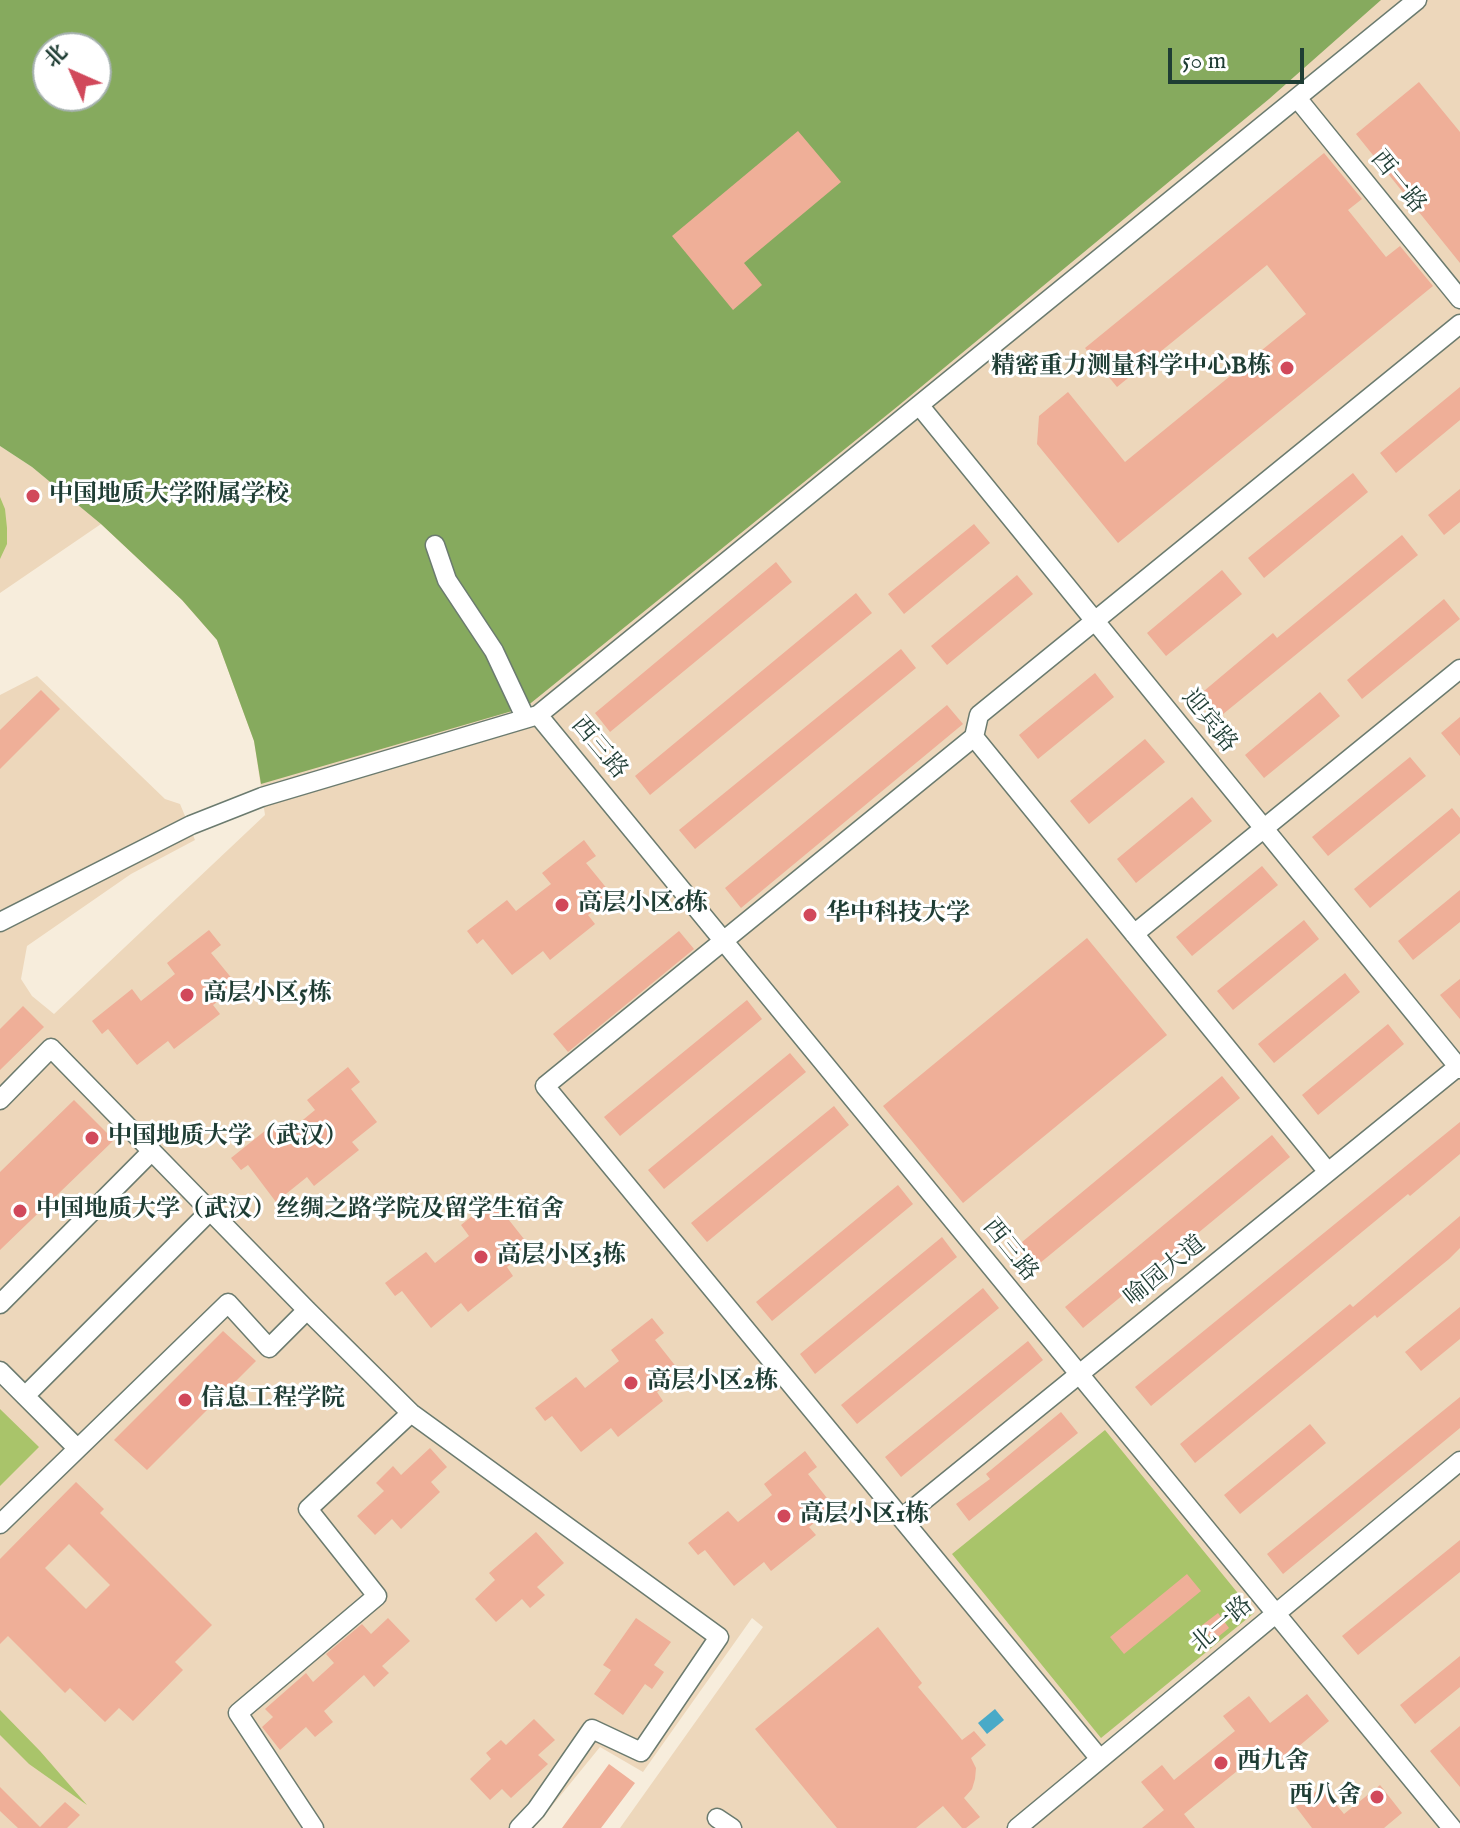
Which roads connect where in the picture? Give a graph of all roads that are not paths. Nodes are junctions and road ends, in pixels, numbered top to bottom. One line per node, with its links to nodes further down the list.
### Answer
1 (1417, 0): 2 (street)
2 (1297, 98): 3 (street, 西一路); 5 (street)
3 (1460, 299)
4 (1460, 324): 7 (street)
5 (919, 405): 7 (street, 迎宾路); 9 (street)
6 (435, 545): 9 (street, 西三路)
7 (1095, 621): 10 (street); 11 (street, 迎宾路)
8 (1460, 669): 11 (street)
9 (532, 716): 12 (street); 14 (street, 西三路)
10 (974, 737): 13 (street); 14 (street)
11 (1264, 828): 13 (street); 15 (street, 迎宾路)
12 (1, 919)
13 (1134, 934): 18 (street)
14 (725, 940): 23 (street, 西三路); 28 (street)
15 (1459, 1067): 18 (street, 喻园大道)
16 (0, 1100): 17 (street)
17 (152, 1151): 19 (street); 20 (street)
18 (1328, 1172): 23 (street, 喻园大道)
19 (210, 1211): 21 (street); 24 (street)
20 (0, 1304)
21 (307, 1310): 25 (street); 26 (street)
22 (0, 1371): 24 (street)
23 (1079, 1374): 28 (street, 喻园大道); 30 (street, 西三路)
24 (25, 1396): 26 (street)
25 (411, 1413): 33 (street); 34 (street)
26 (77, 1448): 29 (street)
27 (1460, 1461): 30 (street, 北一路)
28 (902, 1518): 31 (street)
29 (0, 1524)
30 (1274, 1615): 31 (street, 北一路); 32 (street, 西三路)
31 (1100, 1759): 35 (street, 北一路)
32 (1451, 1824)
33 (312, 1827)
34 (519, 1828)
35 (1017, 1828)

